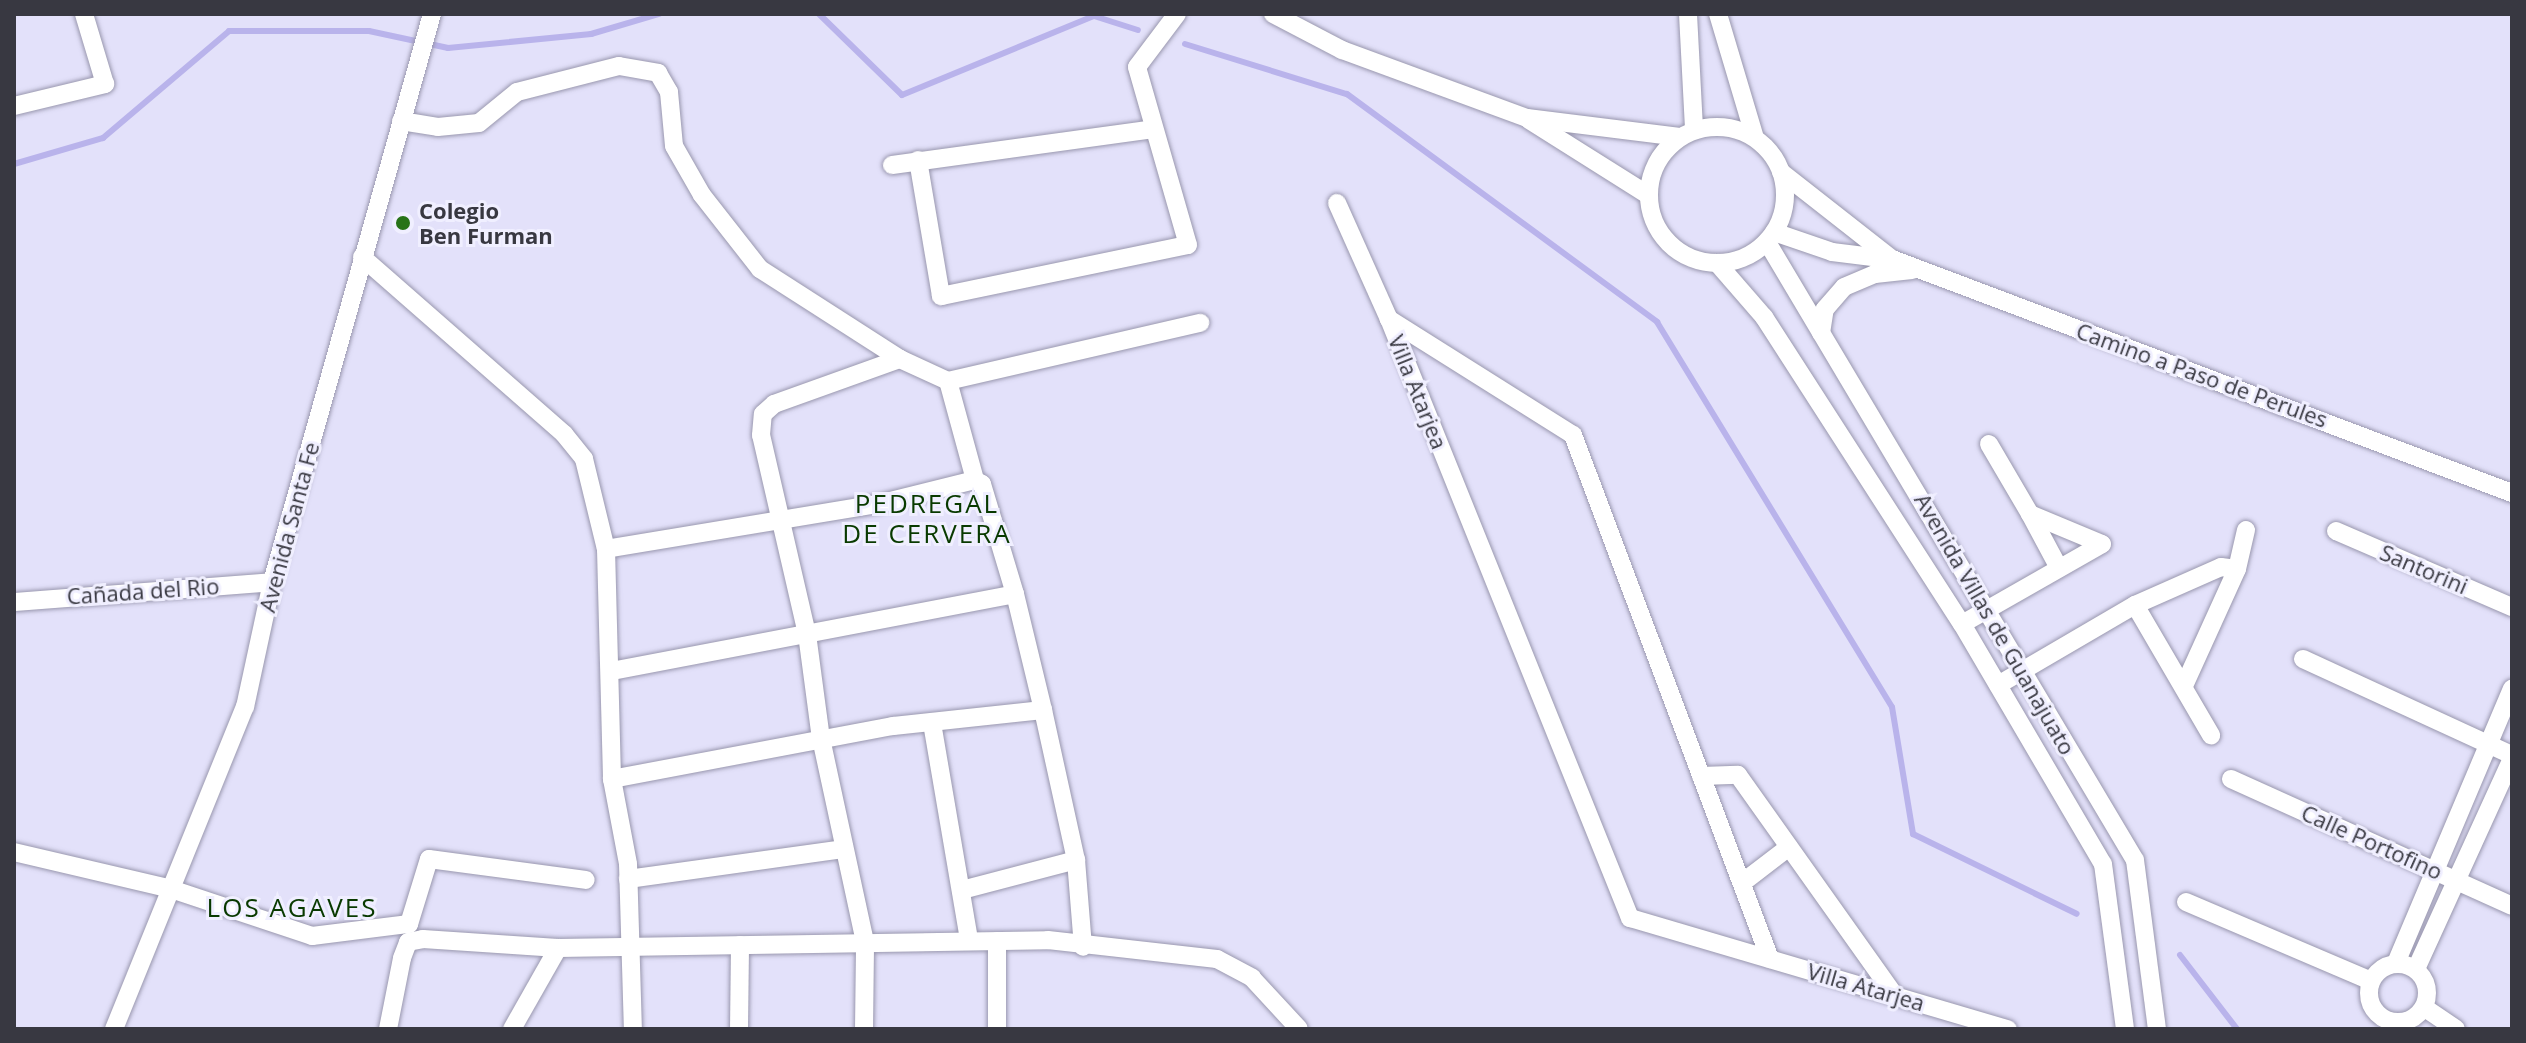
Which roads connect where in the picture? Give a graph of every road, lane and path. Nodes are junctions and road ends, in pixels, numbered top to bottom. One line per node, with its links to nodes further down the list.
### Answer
1 (84, 14): 7 (street)
2 (432, 14): 9 (street, Avenida Santa Fe)
3 (1177, 14): 10 (street)
4 (1273, 14): 8 (street)
5 (1688, 14): 11 (street)
6 (1718, 14): 12 (street)
7 (14, 106)
8 (1527, 118): 11 (street); 16 (street)
9 (401, 121): 19 (street, Avenida Santa Fe); 26 (street)
10 (1154, 129): 13 (street); 13 (street)
11 (1687, 134): 12 (street); 16 (street)
12 (1755, 138): 15 (street)
13 (918, 160): 14 (street)
14 (892, 165)
15 (1781, 172): 18 (street); 20 (street, Camino a Paso de Perules)
16 (1648, 195): 21 (street)
17 (1337, 203): 23 (street)
18 (1771, 237): 20 (street, Camino a Paso de Perules); 21 (street); 25 (street, Avenida Villas de Guanajuato)
19 (362, 257): 35 (street); 38 (street, Avenida Santa Fe)
20 (1892, 259): 22 (street, Camino a Paso de Perules)
21 (1717, 263): 44 (street, Avenida Villas de Guanajuato)
22 (1915, 269): 25 (street); 30 (street, Camino a Paso de Perules)
23 (1389, 319): 58 (street, Villa Atarjea); 81 (street, Villa Atarjea)
24 (1200, 323): 27 (street)
25 (1821, 333): 43 (street, Avenida Villas de Guanajuato)
26 (900, 359): 27 (street); 32 (street)
27 (948, 381): 29 (street)
28 (1989, 444): 31 (street)
29 (975, 480): 32 (street); 39 (street)
30 (2512, 493)
31 (2030, 514): 36 (street); 36 (street)
32 (781, 521): 35 (street); 45 (street)
33 (2246, 530): 37 (street)
34 (2336, 531): 42 (street, Santorini)
35 (606, 549): 48 (street)
36 (2059, 568): 43 (street)
37 (2237, 569): 41 (street); 50 (street)
38 (272, 582): 40 (street, Cañada del Rio); 70 (street, Avenida Santa Fe)
39 (1015, 594): 45 (street); 52 (street)
40 (14, 602)
41 (2135, 605): 47 (street); 50 (street)
42 (2512, 607)
43 (1986, 608): 44 (street); 47 (street, Avenida Villas de Guanajuato)
44 (1962, 624): 49 (street, Avenida Villas de Guanajuato)
45 (807, 634): 48 (street); 55 (street)
46 (2303, 659): 56 (street)
47 (2022, 670): 49 (street); 97 (street, Avenida Villas de Guanajuato)
48 (612, 671): 59 (street)
49 (1998, 685): 96 (street, Avenida Villas de Guanajuato)
50 (2184, 686): 54 (street)
51 (2512, 689): 56 (street)
52 (1043, 710): 53 (street); 64 (street)
53 (932, 723): 55 (street); 71 (street)
54 (2211, 735)
55 (821, 739): 59 (street); 62 (street)
56 (2489, 744): 57 (street); 65 (street)
57 (2512, 757): 68 (street)
58 (1701, 776): 61 (street); 69 (street, Villa Atarjea)
59 (612, 779): 66 (street)
60 (2231, 779): 65 (street, Calle Portofino)
61 (1789, 847): 69 (street); 85 (street)
62 (843, 849): 66 (street); 76 (street)
63 (14, 852): 70 (street)
64 (1076, 860): 71 (street); 79 (street)
65 (2435, 871): 68 (street, Calle Portofino); 82 (street)
66 (628, 879): 78 (street)
67 (586, 880): 70 (street)
68 (2457, 880): 73 (street, Calle Portofino); 83 (street)
69 (1742, 883): 81 (street, Villa Atarjea)
70 (168, 888): 87 (street, Avenida Santa Fe)
71 (962, 890): 74 (street)
72 (2186, 902): 84 (street)
73 (2512, 906)
74 (969, 940): 75 (street); 76 (street)
75 (997, 941): 79 (street); 93 (street)
76 (865, 942): 77 (street); 92 (street)
77 (740, 945): 78 (street); 91 (street)
78 (630, 947): 80 (street); 90 (street)
79 (1083, 947): 94 (street)
80 (558, 948): 88 (street); 89 (street)
81 (1770, 959): 85 (street, Villa Atarjea)
82 (2396, 963): 83 (street); 84 (street)
83 (2416, 969): 86 (street)
84 (2371, 981): 86 (street)
85 (1895, 996): 95 (street, Villa Atarjea)
86 (2425, 1008): 98 (street)
87 (114, 1029)
88 (388, 1029)
89 (512, 1029)
90 (633, 1029)
91 (739, 1029)
92 (864, 1029)
93 (997, 1029)
94 (1299, 1029)
95 (2008, 1029)
96 (2125, 1029)
97 (2157, 1029)
98 (2456, 1029)

